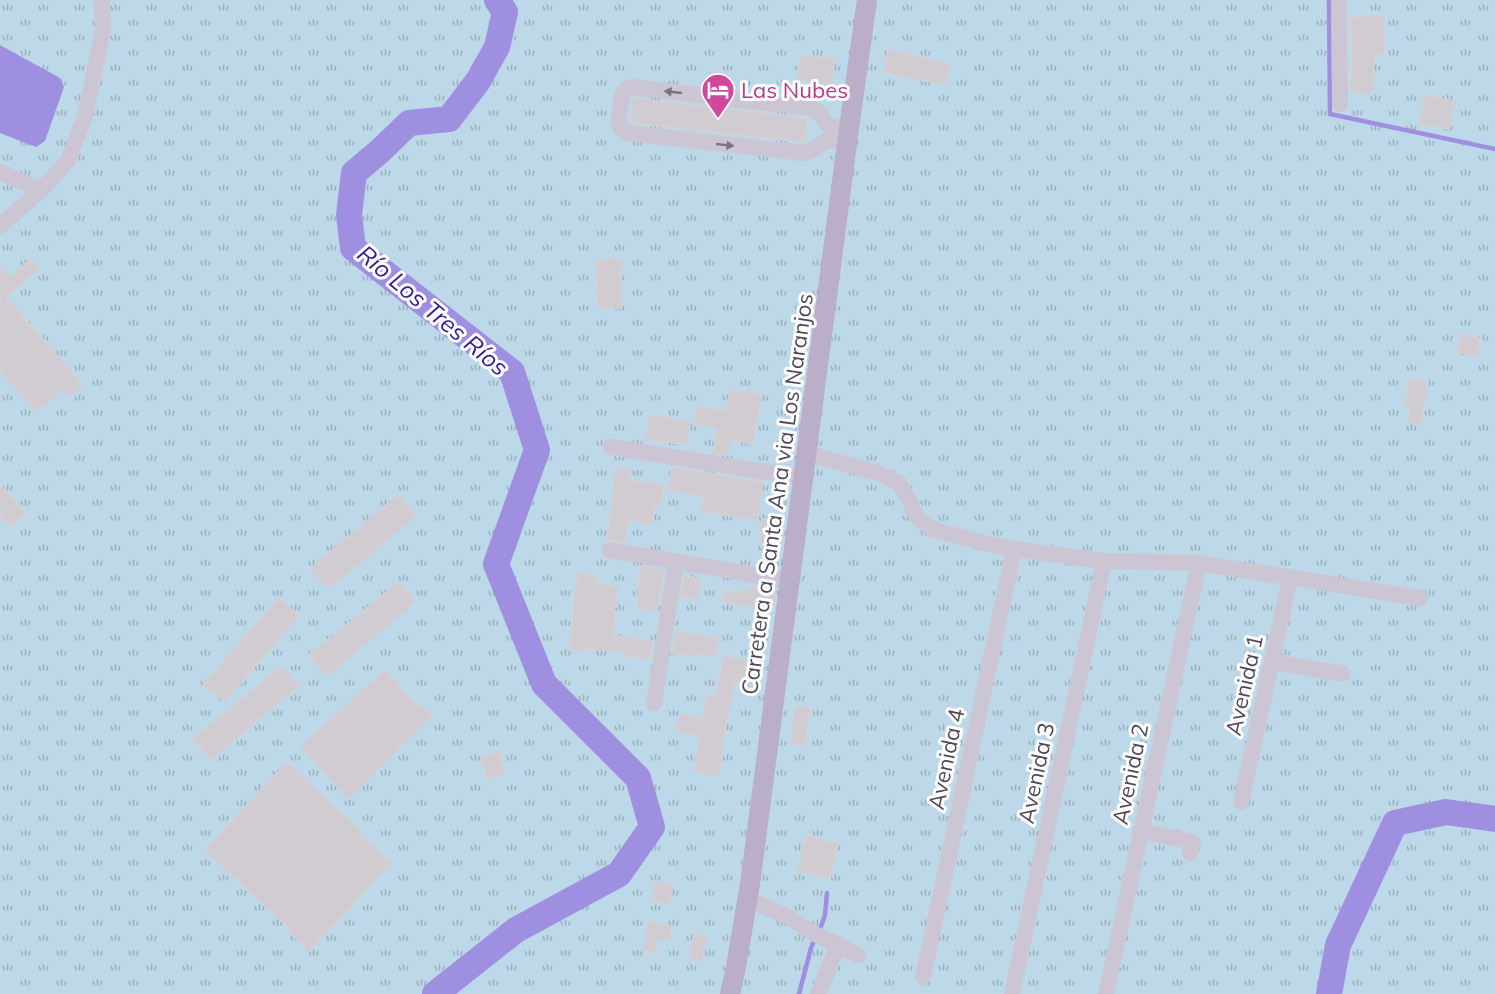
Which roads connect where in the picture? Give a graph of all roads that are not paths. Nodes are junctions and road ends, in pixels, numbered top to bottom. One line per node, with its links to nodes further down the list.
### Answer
1 (102, 0): 7 (street)
2 (867, 0): 5 (main road, Carretera a Santa Ana via Los Naranjos)
3 (1339, 0): 4 (street)
4 (1340, 104)
5 (848, 135): 5 (street, one-way to 5); 10 (main road, Carretera a Santa Ana via Los Naranjos)
6 (0, 171): 7 (street)
7 (41, 190): 8 (street)
8 (0, 226)
9 (611, 447): 11 (street)
10 (806, 453): 11 (main road, Carretera a Santa Ana via Los Naranjos); 12 (street)
11 (803, 478): 18 (main road, Carretera a Santa Ana via Los Naranjos)
12 (1014, 549): 15 (street); 29 (street, Avenida 4)
13 (609, 550): 14 (street)
14 (676, 561): 18 (street); 22 (street)
15 (1104, 561): 16 (street); 32 (street, Avenida 3)
16 (1199, 563): 17 (street); 24 (street, Avenida 2)
17 (1290, 578): 19 (street); 20 (street, Avenida 1)
18 (789, 580): 26 (main road, Carretera a Santa Ana via Los Naranjos)
19 (1420, 598)
20 (1272, 662): 21 (street); 23 (street, Avenida 1)
21 (1332, 676)
22 (654, 703)
23 (1239, 791)
24 (1140, 831): 25 (street); 33 (street, Avenida 2)
25 (1192, 847)
26 (747, 899): 27 (street); 30 (main road, Carretera a Santa Ana via Los Naranjos)
27 (838, 945): 28 (street); 31 (street)
28 (858, 955)
29 (923, 977)
30 (730, 994)
31 (818, 994)
32 (1012, 994)
33 (1106, 994)

